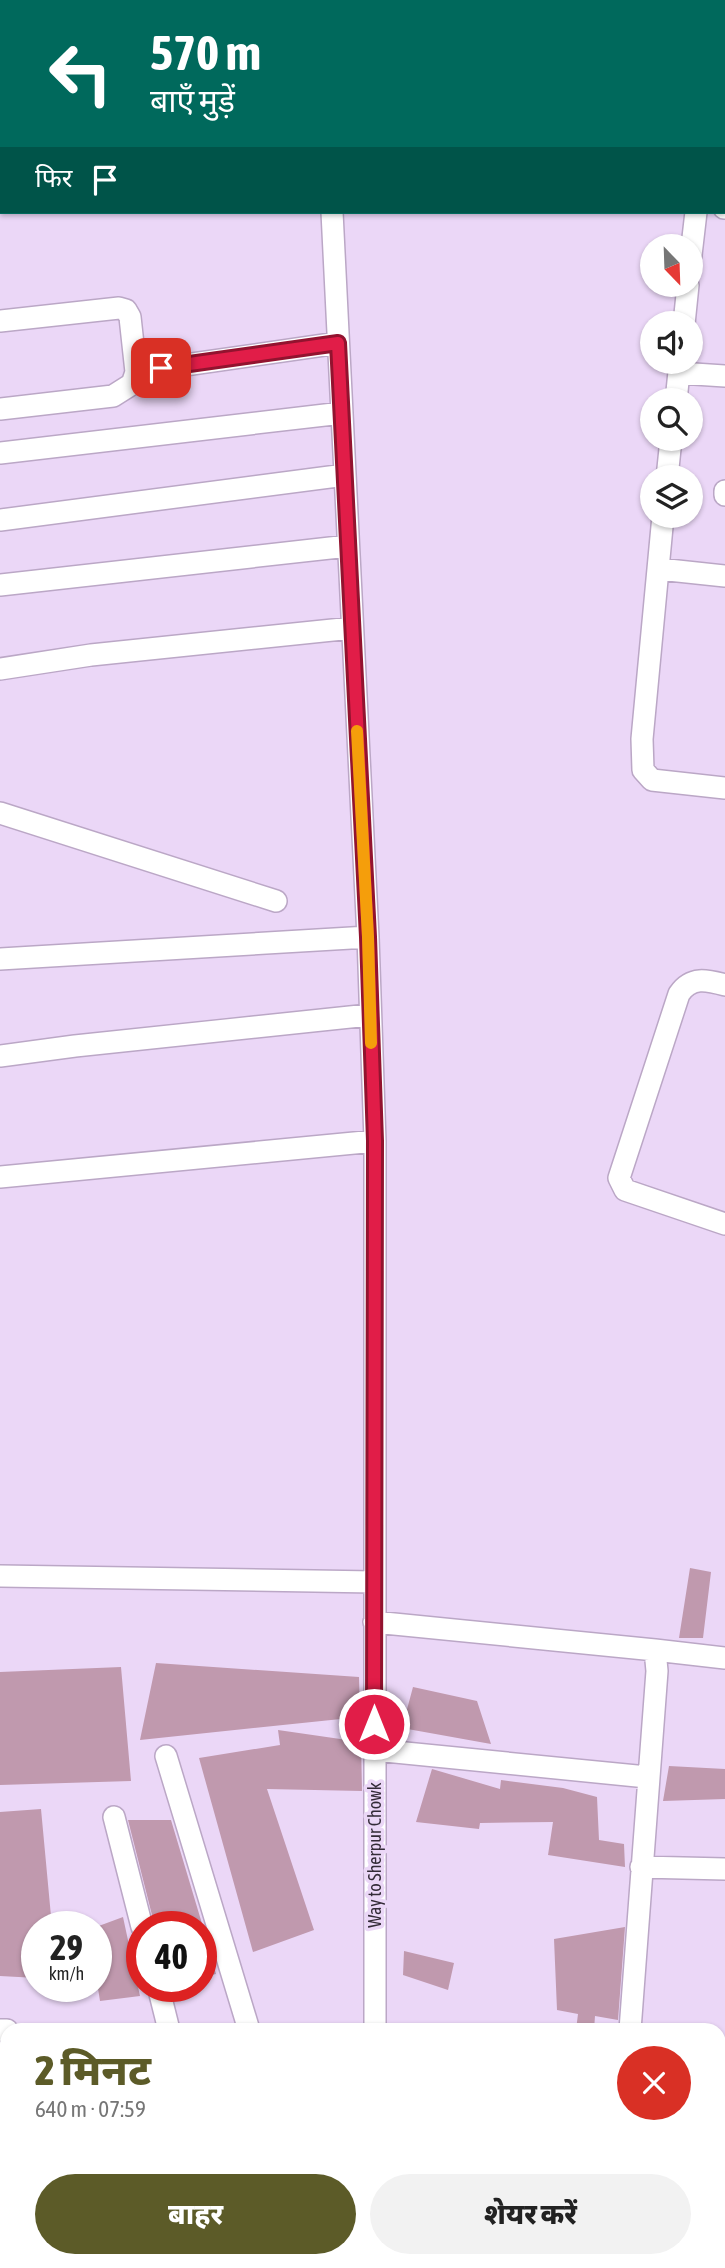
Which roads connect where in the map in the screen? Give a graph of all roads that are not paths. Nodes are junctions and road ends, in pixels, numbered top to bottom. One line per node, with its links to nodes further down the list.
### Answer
1 (332, 214): 5 (street, Way to Sherpur Chowk)
2 (696, 214): 3 (street)
3 (693, 234)
4 (0, 321): 6 (street)
5 (338, 343): 6 (street); 10 (street, Way to Sherpur Chowk)
6 (136, 372): 9 (street)
7 (703, 372): 8 (street)
8 (725, 376)
9 (0, 409)
10 (342, 413): 11 (street); 12 (street, Way to Sherpur Chowk)
11 (0, 453)
12 (345, 475): 13 (street); 15 (street, Way to Sherpur Chowk)
13 (0, 520)
14 (662, 528): 16 (street)
15 (348, 546): 18 (street); 19 (street, Way to Sherpur Chowk)
16 (659, 569): 17 (street); 21 (street)
17 (725, 576)
18 (0, 585)
19 (352, 628): 20 (street); 24 (street, Way to Sherpur Chowk)
20 (0, 669)
21 (725, 788)
22 (0, 813): 23 (street)
23 (276, 901)
24 (368, 937): 25 (street); 27 (street, Way to Sherpur Chowk)
25 (0, 958)
26 (725, 985): 31 (street)
27 (369, 1015): 28 (street); 29 (street, Way to Sherpur Chowk)
28 (0, 1056)
29 (375, 1141): 30 (street); 33 (street, Way to Sherpur Chowk)
30 (0, 1177)
31 (725, 1224)
32 (0, 1576): 33 (street)
33 (374, 1582): 34 (street, Way to Sherpur Chowk)
34 (374, 1622): 35 (street); 37 (street, Way to Sherpur Chowk)
35 (655, 1650): 36 (street); 39 (street)
36 (725, 1658)
37 (374, 1750): 39 (street); 47 (street, Way to Sherpur Chowk)
38 (166, 1756): 46 (street)
39 (647, 1777): 41 (street)
40 (114, 1817): 43 (street)
41 (641, 1867): 42 (street); 48 (street)
42 (725, 1869)
43 (138, 1911)
44 (162, 2002): 45 (street)
45 (167, 2023)
46 (246, 2023)
47 (375, 2023)
48 (630, 2023)

